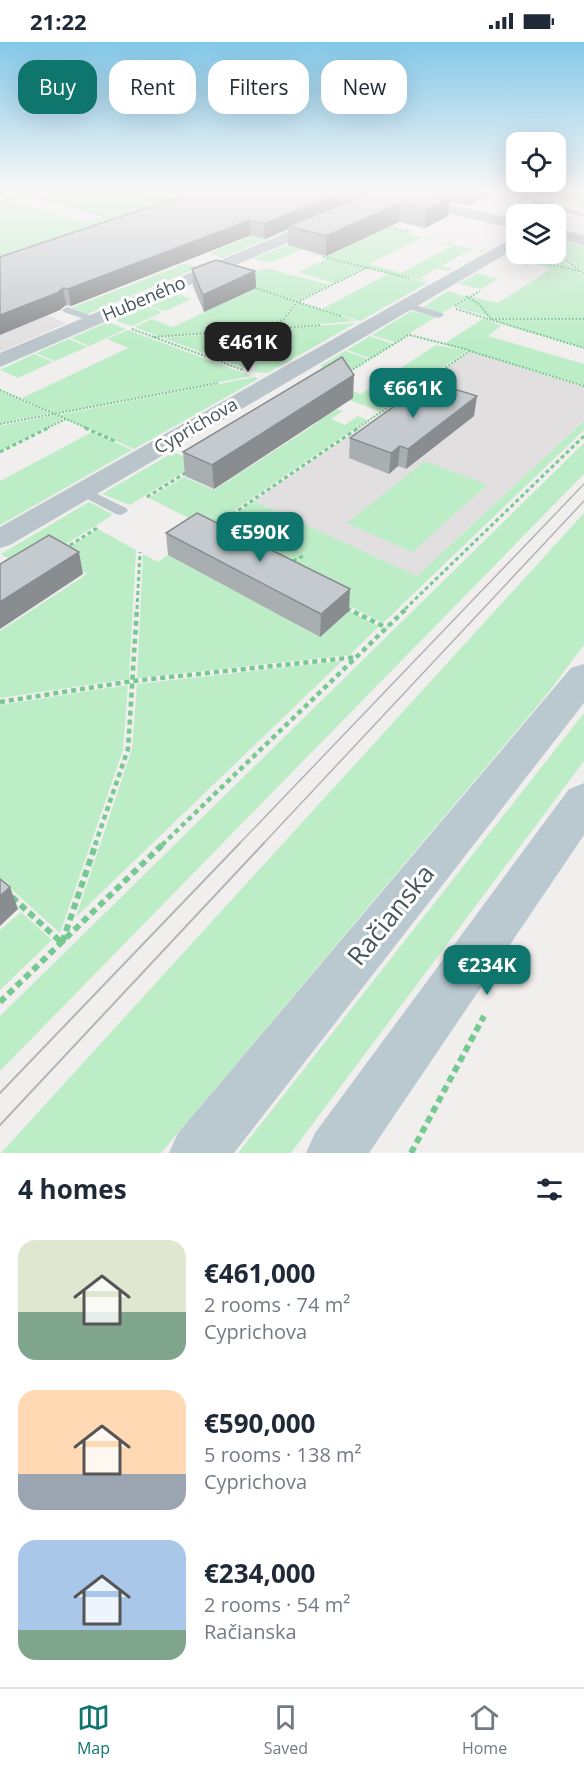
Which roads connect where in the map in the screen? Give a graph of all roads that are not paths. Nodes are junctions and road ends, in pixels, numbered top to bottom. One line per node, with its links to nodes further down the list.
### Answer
1 (282, 240): 6 (street, Hubeného)
2 (506, 257): 3 (street, Cyprichova)
3 (405, 305): 5 (lane); 8 (street, Cyprichova)
4 (67, 310): 6 (lane)
5 (439, 315)
6 (95, 320): 7 (street, Hubeného)
7 (0, 361)
8 (83, 492): 9 (lane); 10 (street, Cyprichova)
9 (121, 511)
10 (0, 539)
11 (584, 677): 13 (main road, Račianska)
12 (584, 801): 14 (main road)
13 (198, 1153)
14 (335, 1153)

